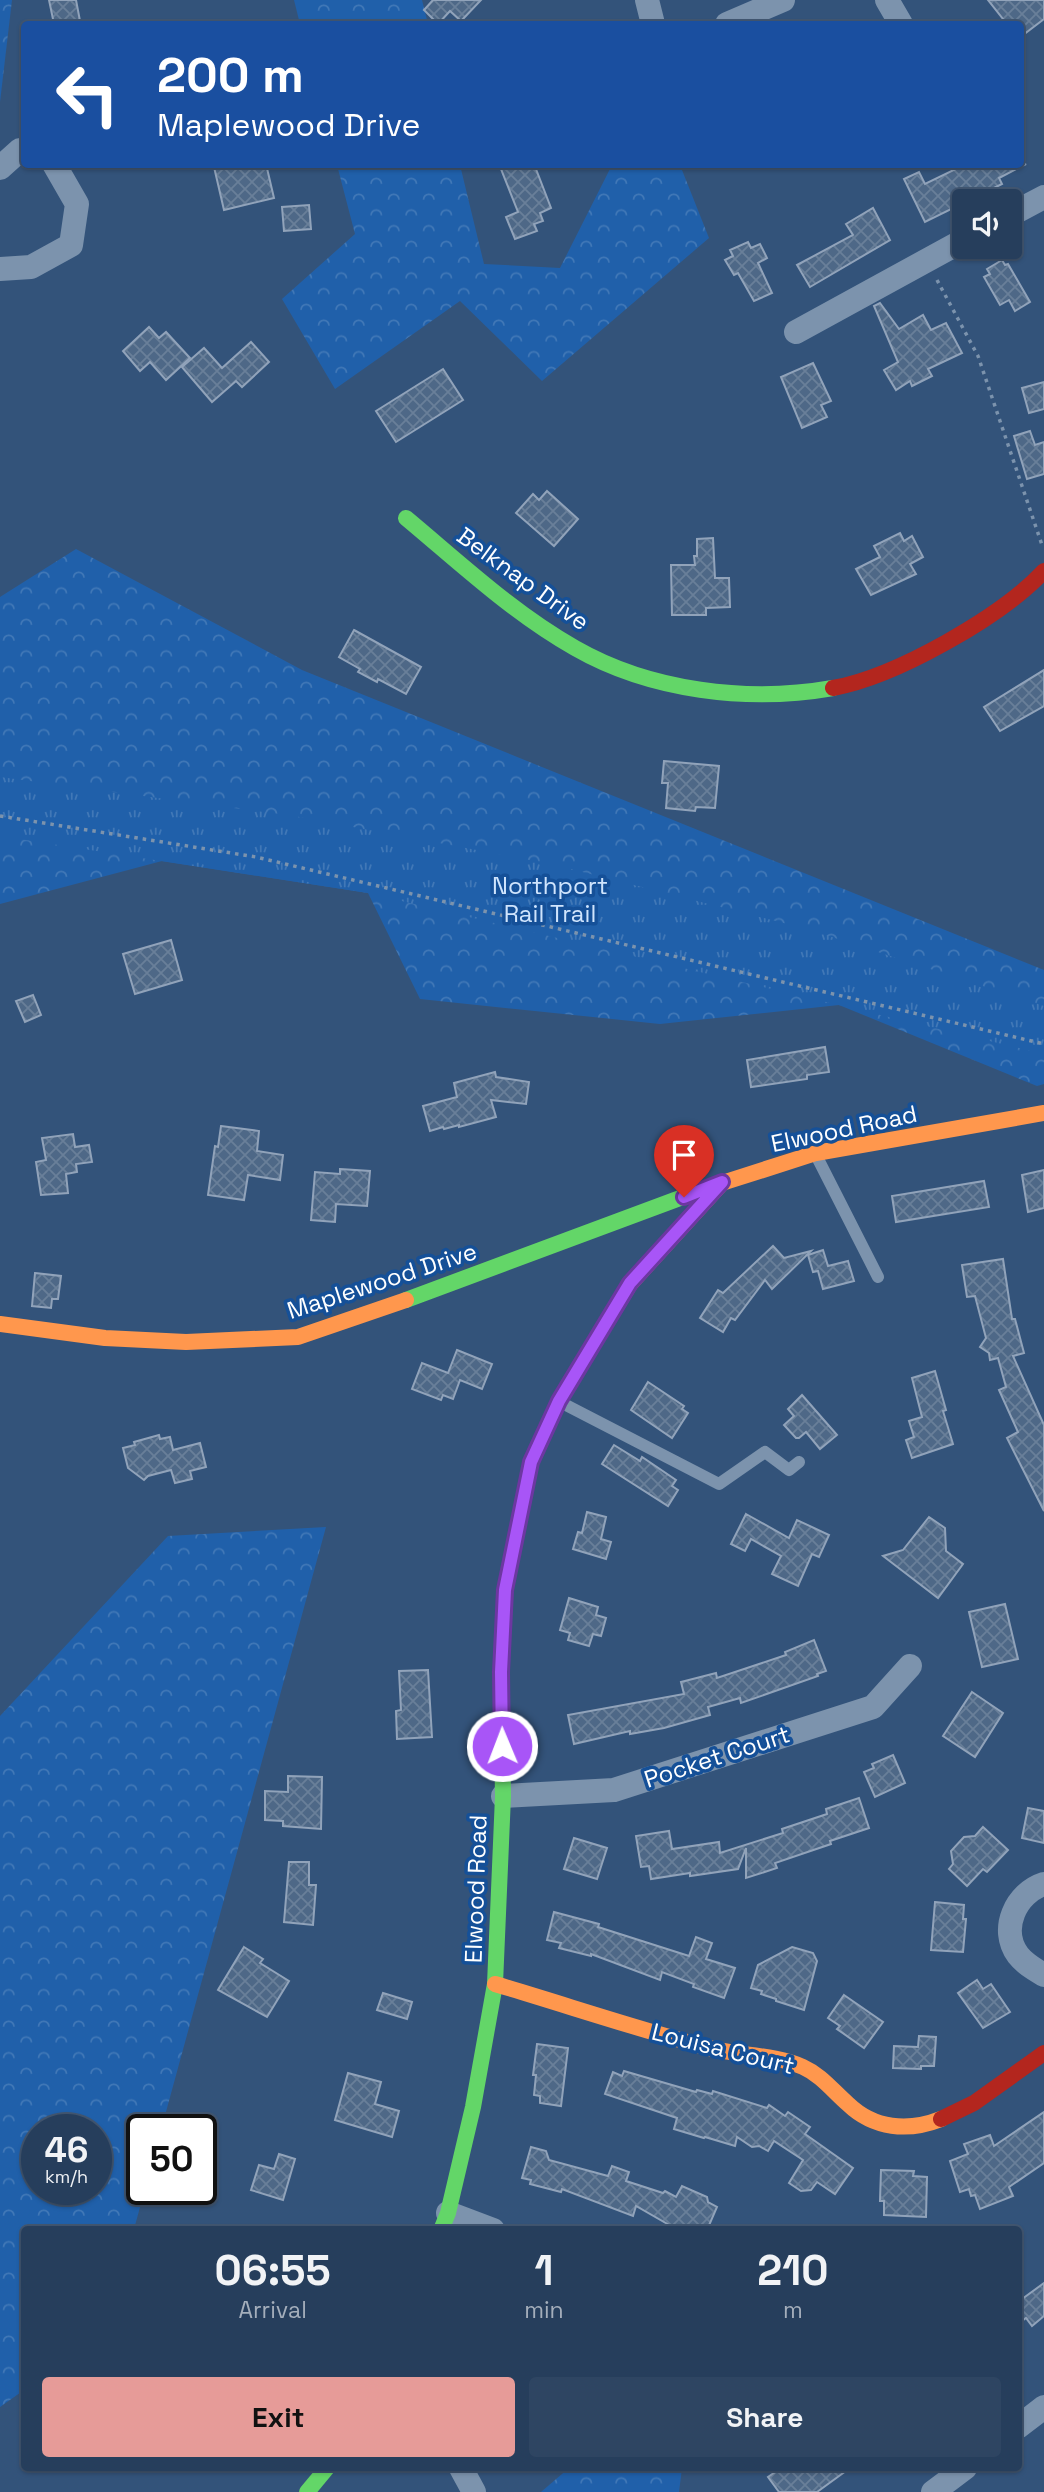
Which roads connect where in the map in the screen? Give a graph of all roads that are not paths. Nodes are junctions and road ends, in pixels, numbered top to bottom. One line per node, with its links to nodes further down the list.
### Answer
1 (647, 0): 4 (street)
2 (783, 0): 5 (street)
3 (887, 0): 6 (street)
4 (652, 21)
5 (734, 21)
6 (899, 21)
7 (21, 150): 8 (street)
8 (0, 168)
9 (56, 168): 13 (street)
10 (1044, 197): 11 (street)
11 (1022, 209)
12 (952, 247): 14 (street)
13 (0, 269)
14 (796, 332)
15 (406, 519): 16 (street, Belknap Drive)
16 (1044, 570)
17 (1044, 1113): 18 (street, Elwood Road)
18 (816, 1153): 19 (street, Elwood Road); 20 (lane)
19 (722, 1182): 21 (street, Maplewood Drive); 22 (street, Elwood Road)
20 (878, 1277)
21 (0, 1324)
22 (559, 1401): 23 (lane); 25 (street, Elwood Road)
23 (799, 1462)
24 (910, 1666): 25 (street, Pocket Court)
25 (503, 1796): 28 (street, Elwood Road)
26 (1044, 1884): 27 (street)
27 (1044, 1975)
28 (495, 1984): 29 (street, Louisa Court); 30 (street, Elwood Road)
29 (1044, 2053)
30 (445, 2221): 31 (street)
31 (472, 2226)
32 (1044, 2407): 33 (street)
33 (1022, 2424)
34 (324, 2471): 37 (street)
35 (463, 2471): 38 (street)
36 (961, 2471): 39 (street)
37 (307, 2492)
38 (474, 2492)
39 (933, 2492)

